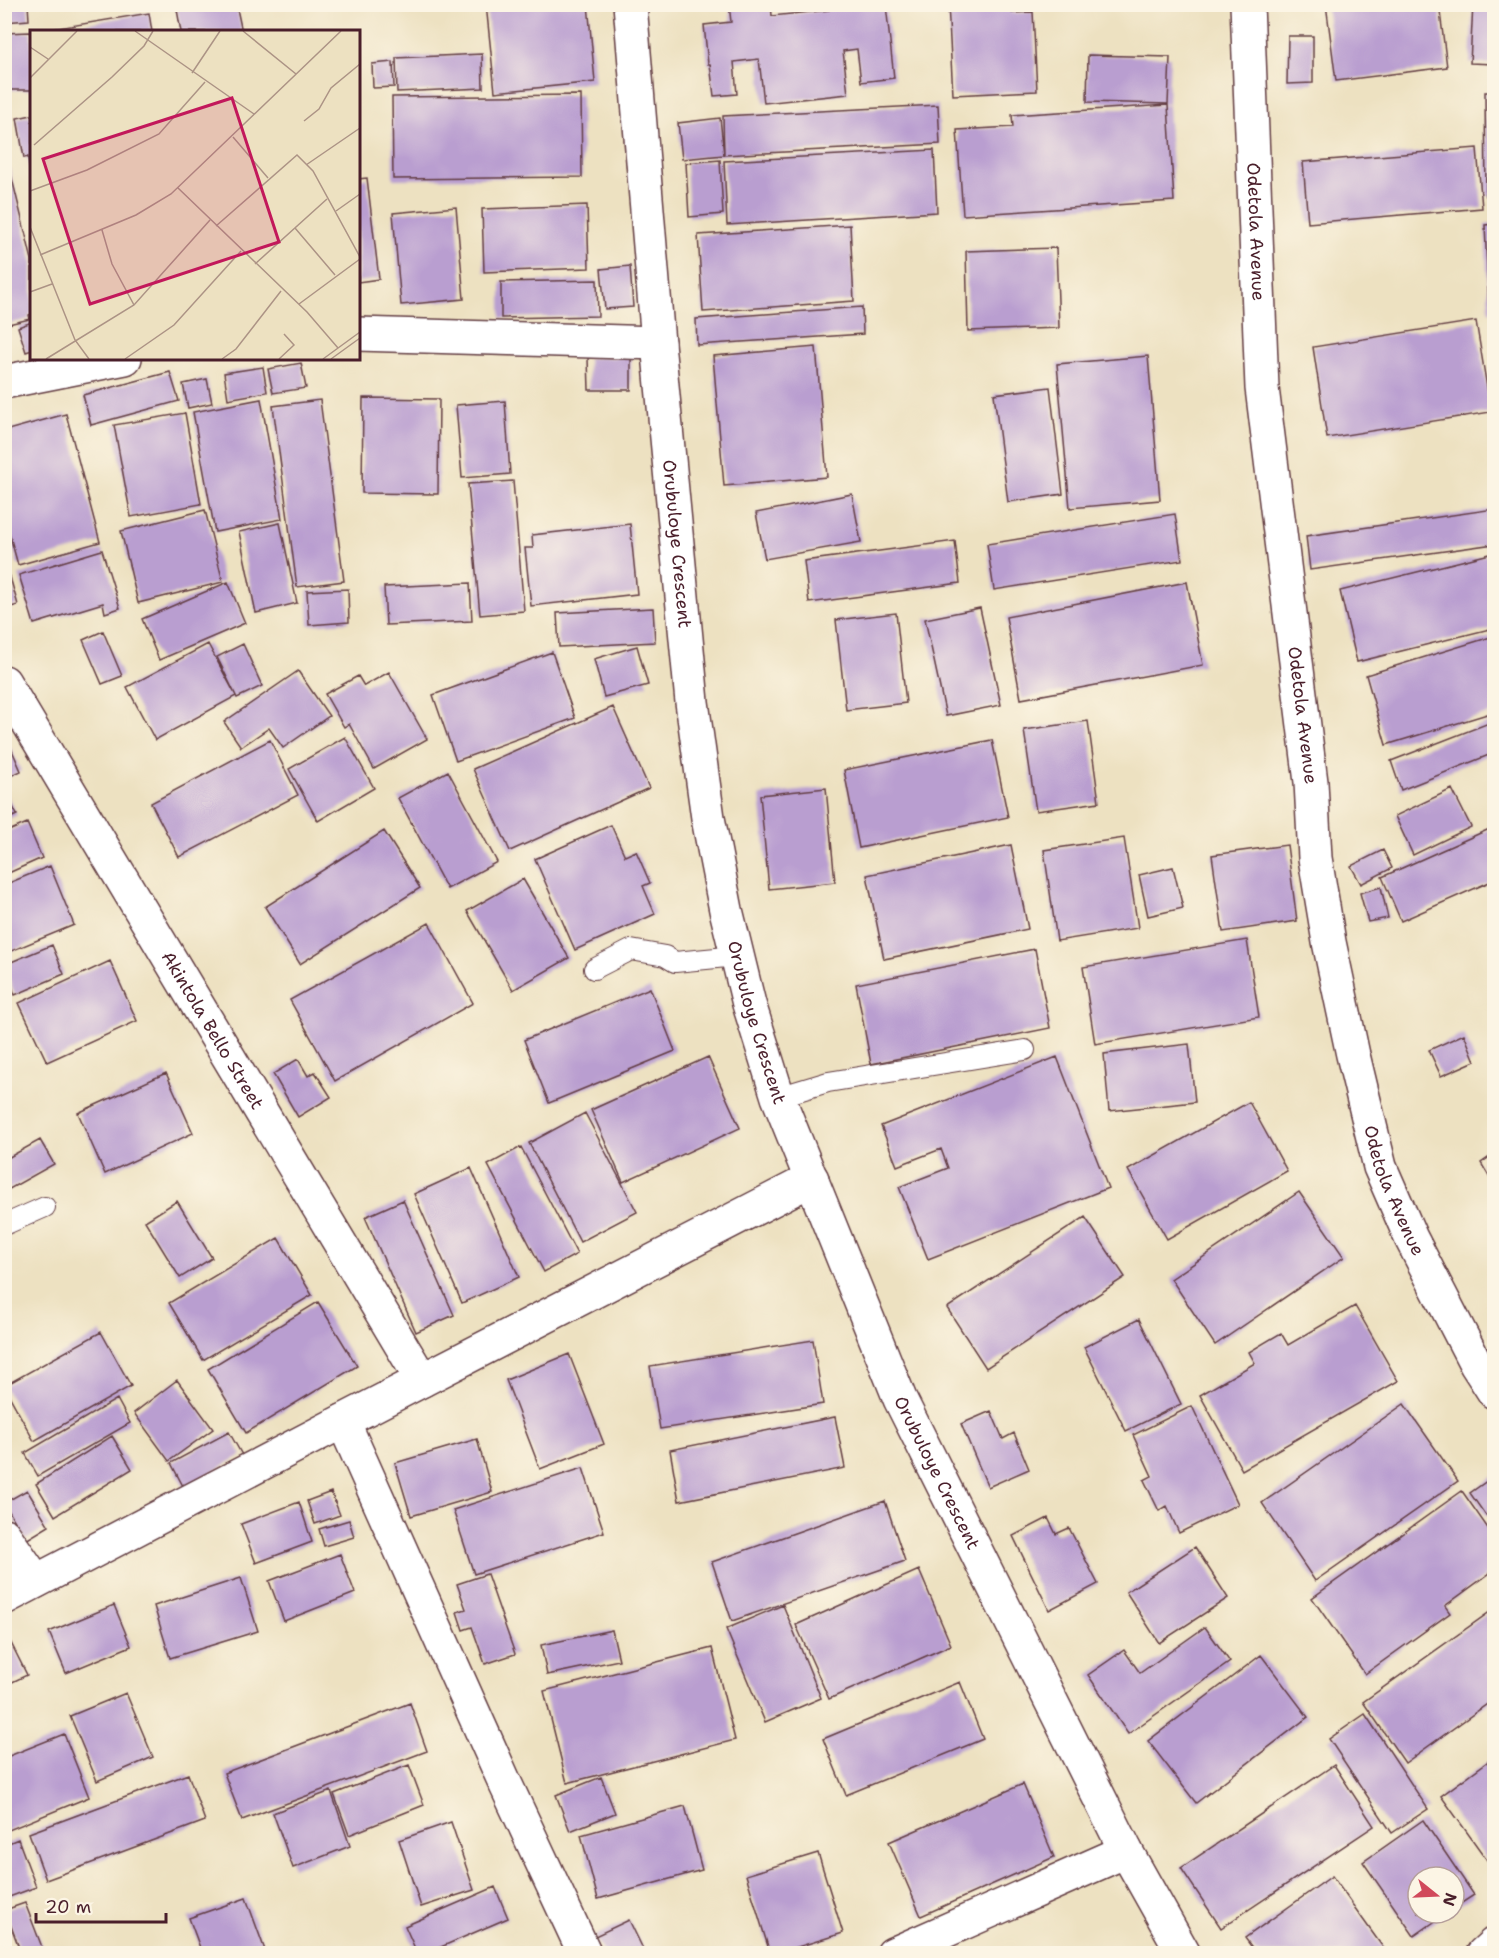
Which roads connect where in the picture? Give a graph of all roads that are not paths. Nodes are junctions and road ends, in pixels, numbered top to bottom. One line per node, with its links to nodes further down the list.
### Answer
1 (630, 4): 4 (street, Orubuloye Crescent)
2 (1247, 4): 16 (street, Odetola Avenue)
3 (360, 334): 4 (street)
4 (658, 343): 8 (street, Orubuloye Crescent)
5 (115, 360): 6 (street)
6 (4, 382)
7 (4, 682): 15 (street, Akintola Bello Street)
8 (737, 956): 9 (lane); 11 (street, Orubuloye Crescent)
9 (594, 969)
10 (1025, 1050): 11 (lane)
11 (778, 1097): 12 (street, Orubuloye Crescent)
12 (812, 1179): 15 (street); 21 (street, Orubuloye Crescent)
13 (45, 1207): 14 (lane)
14 (4, 1225)
15 (422, 1380): 17 (street)
16 (1494, 1392)
17 (343, 1421): 19 (street); 23 (street)
18 (4, 1535): 19 (street)
19 (36, 1581): 20 (street)
20 (4, 1598)
21 (1126, 1851): 24 (street); 25 (street, Orubuloye Crescent)
22 (1494, 1944): 26 (street)
23 (585, 1953)
24 (893, 1953)
25 (1184, 1953)
26 (1483, 1953)

